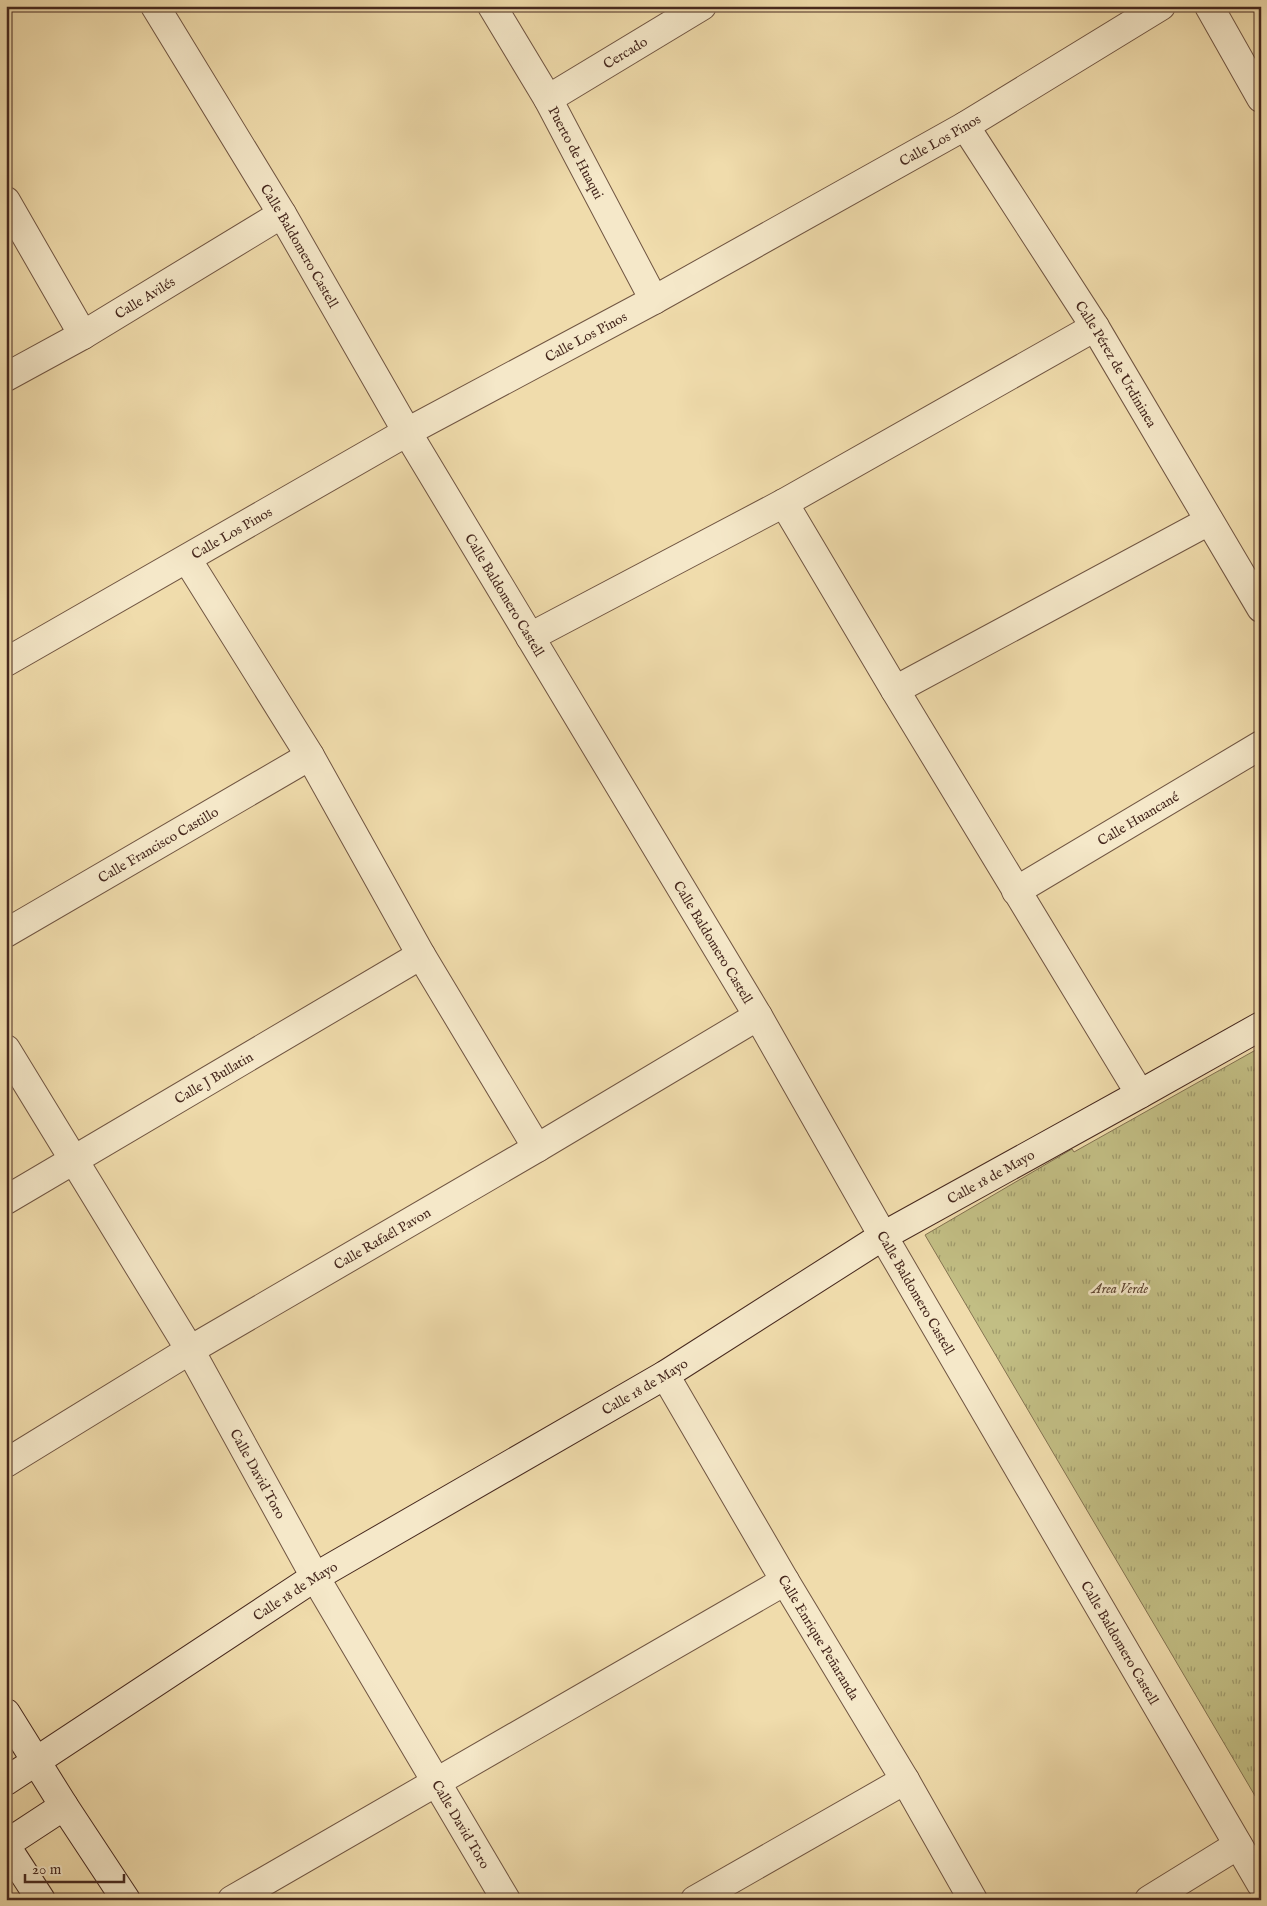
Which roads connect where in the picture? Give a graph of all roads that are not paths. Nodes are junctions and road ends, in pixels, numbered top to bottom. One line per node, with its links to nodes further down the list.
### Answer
1 (155, 6): 10 (street, Calle Baldomero Castell)
2 (492, 6): 7 (street, Puerto de Huaqui)
3 (702, 6): 7 (street, Cercado)
4 (1161, 6): 8 (street, Calle Los Pinos)
5 (1210, 6): 6 (street)
6 (1261, 98)
7 (548, 99): 11 (street, Puerto de Huaqui)
8 (964, 126): 11 (street, Calle Los Pinos); 12 (street, Calle Pérez de Urdininea)
9 (6, 201): 13 (street)
10 (282, 214): 13 (street, Calle Avilés); 15 (street, Calle Baldomero Castell)
11 (654, 300): 15 (street, Calle Los Pinos)
12 (1095, 327): 16 (street); 17 (street, Calle Pérez de Urdininea)
13 (84, 335): 14 (street, Calle Avilés)
14 (6, 377)
15 (407, 432): 18 (street, Calle Los Pinos); 20 (street, Calle Baldomero Castell)
16 (784, 503): 20 (street); 22 (street)
17 (1209, 521): 19 (street, Calle Pérez de Urdininea); 22 (street)
18 (187, 559): 21 (street, Calle Los Pinos); 24 (street)
19 (1261, 608)
20 (530, 637): 28 (street, Calle Baldomero Castell)
21 (6, 662)
22 (895, 690): 25 (street)
23 (1261, 745): 25 (street, Calle Huancané)
24 (310, 756): 26 (street, Calle Francisco Castillo); 27 (street)
25 (1016, 890): 31 (street)
26 (6, 933)
27 (421, 955): 32 (street); 33 (street, Calle J Bullatin)
28 (758, 1016): 32 (street, Calle Rafaél Pavon); 35 (street, Calle Baldomero Castell)
29 (1261, 1026): 31 (street, Calle 18 de Mayo)
30 (6, 1049): 33 (street, Calle David Toro)
31 (1140, 1094): 35 (street, Calle 18 de Mayo)
32 (537, 1148): 36 (street, Calle Rafaél Pavon)
33 (74, 1158): 34 (street, Calle J Bullatin); 36 (street, Calle David Toro)
34 (6, 1200)
35 (883, 1236): 37 (street, Calle 18 de Mayo); 48 (street, Calle Baldomero Castell)
36 (190, 1350): 38 (street, Calle Rafaél Pavon); 39 (street, Calle David Toro)
37 (665, 1375): 39 (street, Calle 18 de Mayo); 40 (street, Calle Enrique Peñaranda)
38 (6, 1463)
39 (315, 1578): 42 (street, Calle 18 de Mayo); 45 (street, Calle David Toro)
40 (785, 1581): 43 (street, Calle Enrique Peñaranda); 45 (street)
41 (6, 1713): 42 (street)
42 (37, 1760): 44 (street, Calle 18 de Mayo); 46 (street)
43 (906, 1780): 54 (street); 55 (street, Calle Enrique Peñaranda)
44 (6, 1781)
45 (435, 1782): 52 (street); 53 (street, Calle David Toro)
46 (64, 1806): 47 (street); 51 (street)
47 (6, 1845): 50 (street)
48 (1238, 1845): 49 (street, Calle Baldomero Castell); 56 (street)
49 (1261, 1884)
50 (41, 1900)
51 (126, 1900)
52 (232, 1900)
53 (506, 1900)
54 (695, 1900)
55 (974, 1900)
56 (1149, 1900)

